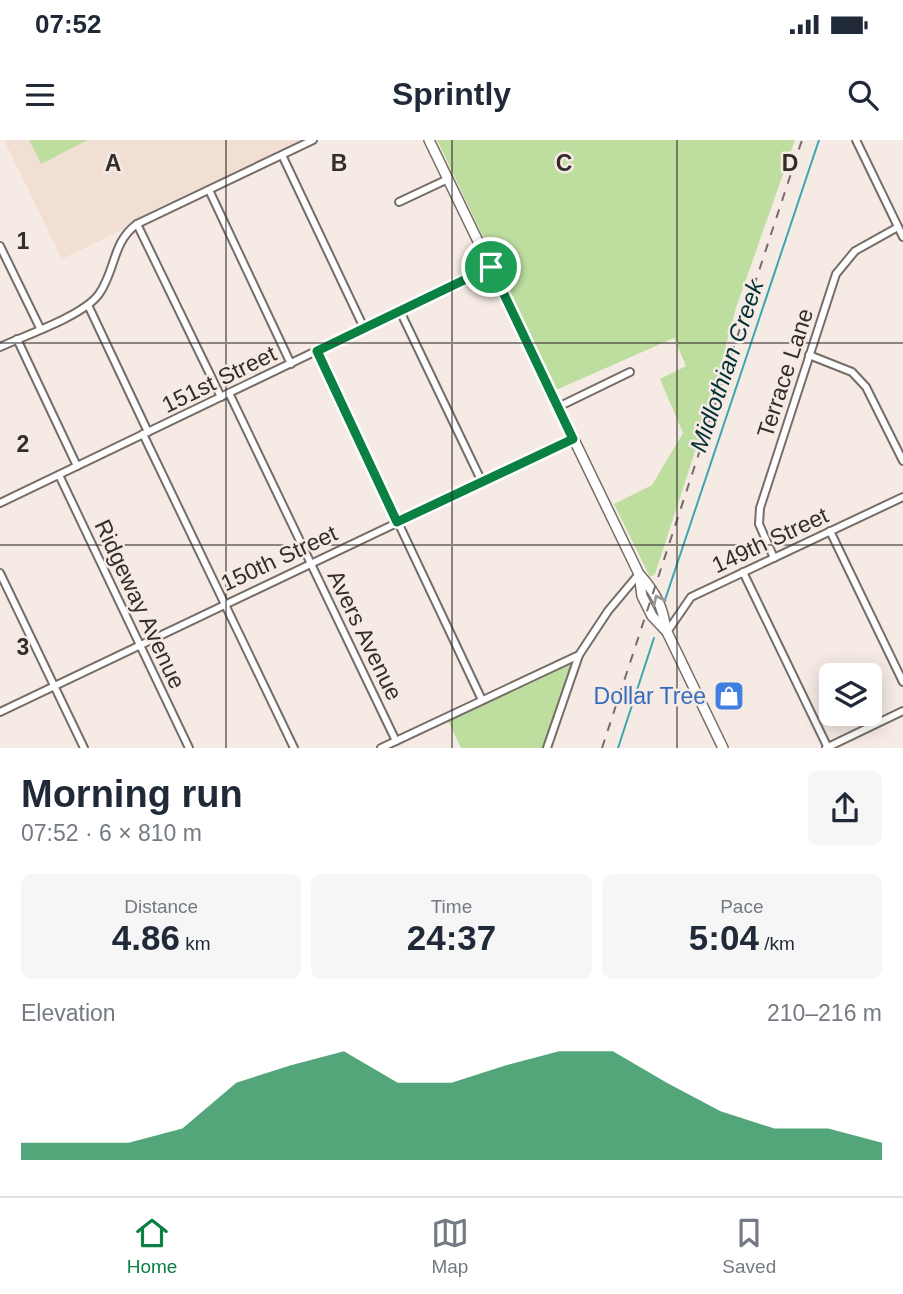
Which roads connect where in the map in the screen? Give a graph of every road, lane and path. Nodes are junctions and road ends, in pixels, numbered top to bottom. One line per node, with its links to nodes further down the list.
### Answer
1 (313, 140): 4 (street)
2 (429, 140): 5 (main road)
3 (856, 140): 9 (street)
4 (282, 155): 6 (street); 16 (street)
5 (448, 179): 7 (street); 12 (main road)
6 (209, 190): 8 (street); 21 (street)
7 (399, 202)
8 (137, 224): 13 (street); 24 (street)
9 (898, 227): 10 (street); 20 (street, Terrace Lane)
10 (903, 237)
11 (0, 246): 15 (street)
12 (491, 267): 14 (street, 151st Street); 25 (main road)
13 (88, 305): 15 (street); 26 (street)
14 (400, 311): 16 (street, 151st Street); 31 (street)
15 (40, 328): 17 (street)
16 (364, 328): 19 (street, 151st Street)
17 (17, 339): 18 (street); 29 (street)
18 (0, 347)
19 (317, 351): 21 (street, 151st Street); 35 (street)
20 (809, 355): 28 (street); 37 (street, Terrace Lane)
21 (291, 363): 23 (street, 151st Street)
22 (629, 372): 25 (street)
23 (229, 393): 24 (street, 151st Street); 38 (street, Avers Avenue)
24 (221, 397): 26 (street, 151st Street)
25 (558, 407): 27 (main road)
26 (145, 433): 29 (street, 151st Street); 42 (street)
27 (573, 439): 31 (street, 150th Street); 41 (main road)
28 (903, 461)
29 (77, 466): 30 (street, 151st Street)
30 (59, 475): 34 (street, 151st Street); 44 (street, Ridgeway Avenue)
31 (482, 482): 35 (street, 150th Street)
32 (0, 494): 34 (street)
33 (903, 497): 36 (street, 149th Street)
34 (2, 502)
35 (397, 522): 38 (street, 150th Street); 48 (street)
36 (830, 531): 37 (street, 149th Street); 46 (street)
37 (774, 558): 39 (street, 149th Street)
38 (310, 562): 42 (street, 150th Street); 51 (street, Avers Avenue)
39 (743, 572): 43 (street, 149th Street); 58 (street)
40 (0, 573): 47 (street)
41 (639, 574): 43 (main road); 45 (street)
42 (224, 603): 44 (street, 150th Street); 54 (street)
43 (667, 632): 57 (main road)
44 (141, 645): 47 (street, 150th Street); 53 (street, Ridgeway Avenue)
45 (579, 655): 48 (street); 56 (street)
46 (903, 682)
47 (54, 686): 50 (street, 150th Street); 52 (street)
48 (482, 700): 51 (street)
49 (903, 711): 58 (street)
50 (0, 712)
51 (396, 741): 55 (street)
52 (84, 748)
53 (189, 748)
54 (294, 748)
55 (381, 748)
56 (547, 748)
57 (723, 748)
58 (827, 748)

